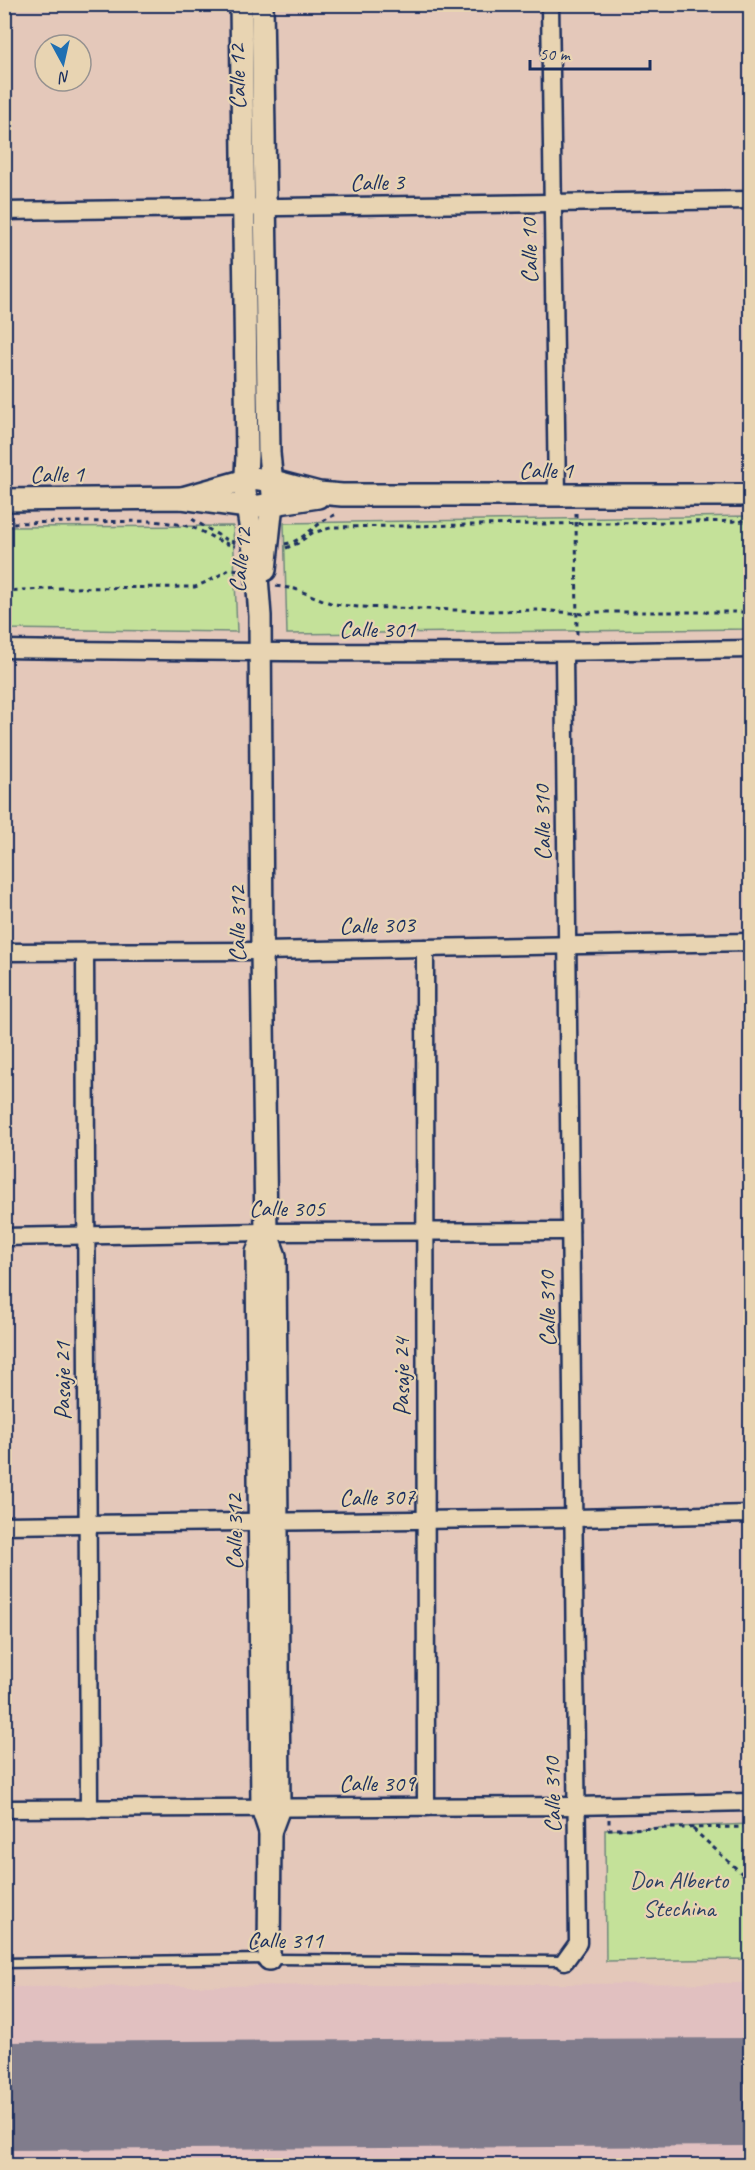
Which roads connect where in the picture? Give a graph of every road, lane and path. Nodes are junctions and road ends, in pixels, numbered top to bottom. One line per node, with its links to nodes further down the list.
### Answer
1 (241, 4): 6 (street, Calle 12)
2 (262, 4): 6 (street, Calle 12)
3 (550, 4): 5 (street, Calle 10)
4 (750, 200): 5 (street, Calle 3)
5 (553, 204): 6 (street, Calle 3); 11 (street, Calle 10)
6 (254, 207): 7 (street, Calle 3); 8 (street, Calle 12); 9 (street, Calle 12)
7 (4, 211)
8 (246, 480): 9 (street, Calle 1); 15 (street, Calle 12); 16 (street, Calle 1)
9 (273, 481): 13 (street, Calle 12); 14 (street, Calle 1)
10 (750, 495): 11 (street, Calle 1)
11 (567, 496): 14 (street, Calle 1); 19 (path)
12 (4, 500): 16 (street, Calle 1)
13 (272, 504): 14 (street, Calle 1); 15 (street, Calle 1); 20 (street, Calle 12)
14 (342, 504): 20 (path)
15 (247, 506): 16 (street, Calle 1); 20 (street, Calle 12)
16 (184, 507): 20 (path)
17 (750, 521): 19 (path)
18 (4, 524): 20 (path)
19 (576, 524): 20 (path); 24 (path)
20 (260, 546): 21 (street, Calle 12)
21 (260, 580): 22 (path); 24 (path); 25 (street, Calle 12)
22 (4, 591)
23 (750, 612): 24 (path)
24 (577, 614): 29 (path)
25 (260, 616): 28 (street, Calle 312)
26 (4, 649): 28 (street, Calle 301)
27 (750, 649): 29 (street, Calle 301)
28 (261, 653): 29 (street, Calle 301); 33 (street, Calle 312)
29 (570, 653): 31 (street, Calle 310)
30 (750, 942): 31 (street, Calle 303)
31 (568, 944): 32 (street, Calle 303); 36 (street, Calle 310)
32 (425, 948): 33 (street, Calle 303); 38 (street, Pasaje 24)
33 (262, 951): 35 (street, Calle 303); 37 (street, Calle 312)
34 (4, 952): 35 (street, Calle 303)
35 (85, 952): 39 (street, Pasaje 21)
36 (570, 1231): 38 (street, Calle 305); 42 (street, Calle 310)
37 (266, 1232): 38 (street, Calle 305); 39 (street, Calle 305); 44 (street, Calle 312)
38 (424, 1232): 43 (street, Pasaje 24)
39 (86, 1236): 40 (street, Calle 305); 46 (street, Pasaje 21)
40 (4, 1237)
41 (750, 1514): 42 (street, Calle 307)
42 (574, 1518): 43 (street, Calle 307); 49 (street, Calle 310)
43 (426, 1520): 44 (street, Calle 307); 50 (street, Pasaje 24)
44 (268, 1522): 46 (street, Calle 307); 51 (street, Calle 312)
45 (4, 1524): 46 (street, Calle 307)
46 (87, 1524): 53 (street, Pasaje 21)
47 (750, 1802): 48 (street, Calle 309)
48 (608, 1805): 49 (street, Calle 309); 55 (path)
49 (576, 1806): 50 (street, Calle 309); 58 (street, Calle 310)
50 (426, 1807): 51 (street, Calle 309)
51 (270, 1808): 53 (street, Calle 309); 57 (street, Calle 312)
52 (4, 1809): 53 (street, Calle 309)
53 (88, 1809)
54 (750, 1827): 55 (path)
55 (692, 1828): 56 (path)
56 (750, 1881)
57 (269, 1959): 58 (lane, Calle 311); 59 (lane, Calle 311)
58 (565, 1961)
59 (4, 1963)

